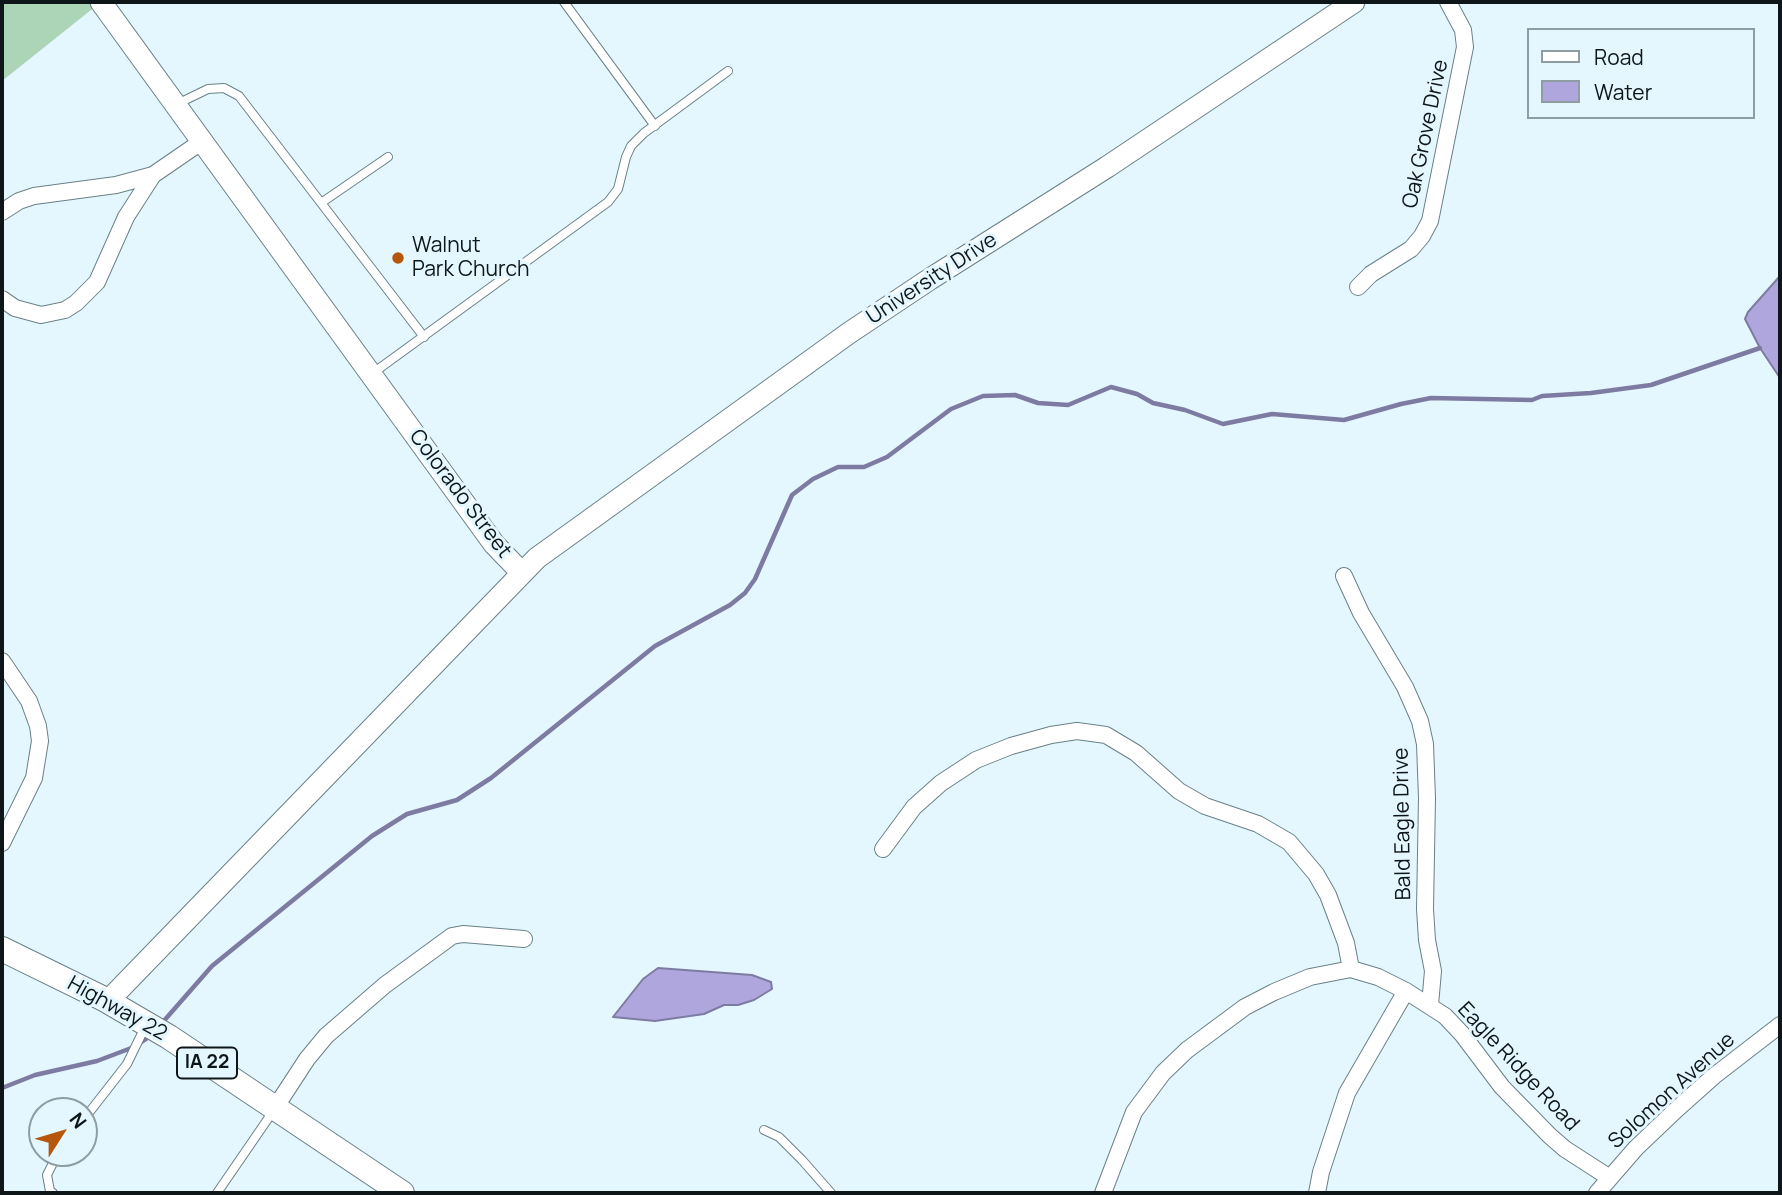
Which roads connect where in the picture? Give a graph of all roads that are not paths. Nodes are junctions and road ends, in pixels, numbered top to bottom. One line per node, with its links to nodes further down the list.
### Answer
1 (101, 2): 6 (street, Colorado Street)
2 (564, 2): 7 (lane)
3 (1354, 2): 17 (street, University Drive)
4 (1448, 2): 13 (street, Oak Grove Drive)
5 (728, 71): 7 (lane)
6 (175, 105): 8 (street, Colorado Street); 11 (lane)
7 (655, 126): 15 (lane)
8 (201, 142): 10 (street); 16 (street, Colorado Street)
9 (388, 157): 11 (lane)
10 (153, 175): 12 (street); 14 (street)
11 (321, 203): 15 (lane)
12 (2, 212)
13 (1358, 287)
14 (2, 299)
15 (424, 337): 16 (lane)
16 (371, 375): 17 (street, Colorado Street)
17 (521, 572): 26 (street, Colorado Street)
18 (1344, 576): 27 (street, Bald Eagle Drive)
19 (2, 661): 20 (street)
20 (2, 844)
21 (883, 849): 24 (street)
22 (524, 939): 31 (street)
23 (2, 949): 26 (main road, Highway 22 / IA 22)
24 (1351, 969): 25 (street, Eagle Ridge Road); 39 (street)
25 (1406, 991): 27 (street, Eagle Ridge Road); 40 (street)
26 (108, 1001): 28 (main road, Highway 22 / IA 22)
27 (1430, 1005): 34 (street, Eagle Ridge Road)
28 (147, 1024): 30 (lane); 31 (main road, Highway 22 / IA 22)
29 (1780, 1025): 34 (street, Solomon Avenue)
30 (98, 1101)
31 (275, 1108): 36 (lane); 37 (main road, Highway 22 / IA 22)
32 (764, 1130): 38 (lane)
33 (51, 1167): 35 (lane)
34 (1610, 1178): 41 (street, Solomon Avenue)
35 (53, 1193)
36 (217, 1193)
37 (402, 1193)
38 (831, 1193)
39 (1103, 1193)
40 (1317, 1193)
41 (1597, 1193)

